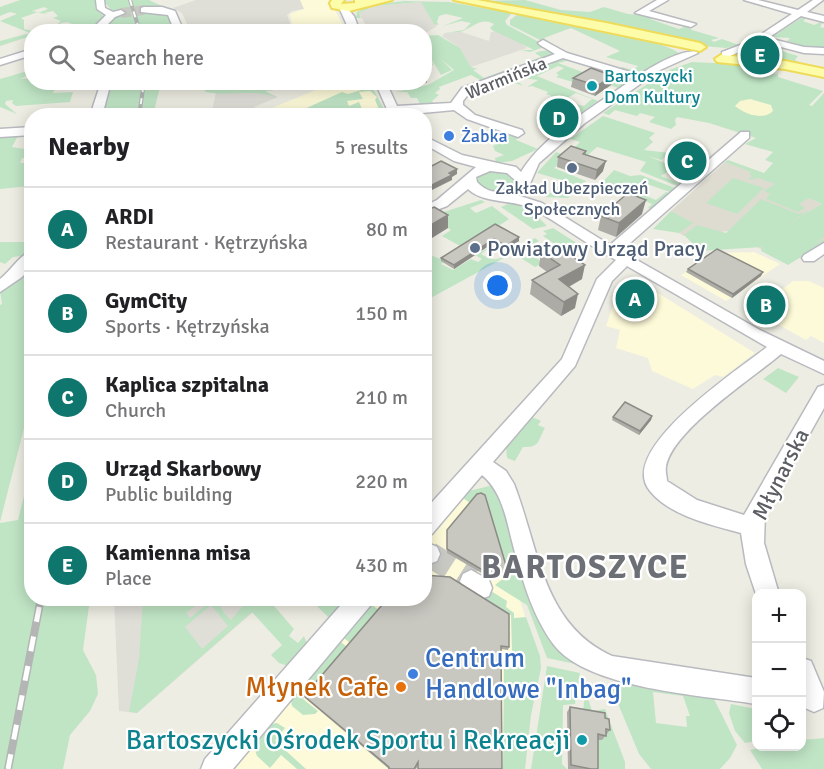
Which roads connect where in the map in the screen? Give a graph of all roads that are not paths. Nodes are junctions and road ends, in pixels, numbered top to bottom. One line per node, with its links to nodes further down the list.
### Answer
1 (100, 0): 12 (street)
2 (387, 0): 7 (main road)
3 (459, 0): 22 (main road)
4 (664, 0): 15 (street)
5 (748, 0): 10 (street)
6 (819, 0): 10 (street)
7 (361, 2): 8 (main road)
8 (341, 5): 14 (street)
9 (144, 10): 13 (street)
10 (801, 13): 11 (street); 16 (street)
11 (824, 19)
12 (102, 24)
13 (177, 24)
14 (351, 24)
15 (691, 24)
16 (762, 39): 18 (street); 19 (street)
17 (543, 43): 21 (street, Warmińska)
18 (747, 46): 22 (street); 23 (street)
19 (824, 51)
20 (24, 54): 24 (street)
21 (562, 55): 27 (street, Warmińska); 30 (street, Warmińska)
22 (709, 55): 23 (main road); 25 (main road); 27 (street)
23 (755, 59): 25 (main road)
24 (0, 62)
25 (806, 69): 26 (main road)
26 (824, 73)
27 (643, 79): 40 (street)
28 (104, 90): 31 (street)
29 (384, 90): 32 (street)
30 (457, 106): 33 (street, Warmińska); 36 (street, Warmińska)
31 (98, 108)
32 (393, 108)
33 (432, 109)
34 (24, 132): 35 (street)
35 (0, 133)
36 (518, 133)
37 (745, 135): 49 (street)
38 (432, 143): 39 (street)
39 (458, 158): 41 (street); 42 (street)
40 (534, 161): 41 (street); 43 (street)
41 (496, 167): 42 (street); 43 (street)
42 (470, 179): 44 (street); 45 (street)
43 (523, 182): 44 (street); 46 (street)
44 (495, 195): 45 (street); 46 (street)
45 (442, 203): 47 (street)
46 (537, 206): 49 (street)
47 (432, 207)
48 (824, 247): 50 (street)
49 (618, 255): 53 (street); 56 (street)
50 (809, 258)
51 (21, 261): 52 (street)
52 (3, 285)
53 (778, 347): 54 (street); 58 (street)
54 (824, 368)
55 (824, 392): 58 (street, Młynarska)
56 (480, 463): 57 (street); 62 (street)
57 (432, 518)
58 (752, 526): 59 (street, Młynarska)
59 (766, 589)
60 (355, 606): 64 (street)
61 (806, 682): 63 (street)
62 (752, 690)
63 (813, 699)
64 (215, 769)

